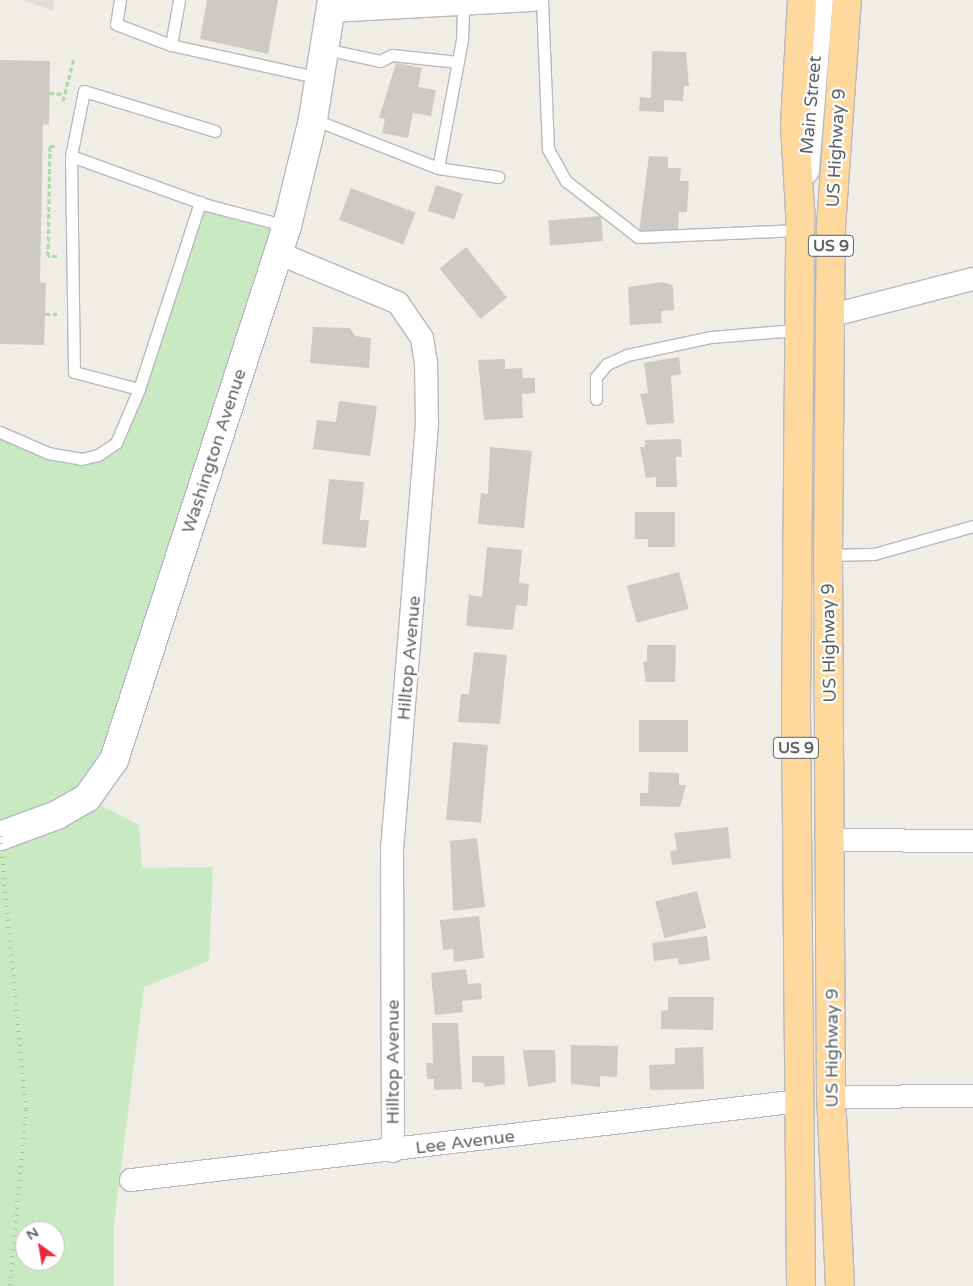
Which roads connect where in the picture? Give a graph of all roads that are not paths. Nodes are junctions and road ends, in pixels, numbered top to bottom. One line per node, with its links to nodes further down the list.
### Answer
1 (120, 0): 10 (lane)
2 (179, 0): 10 (lane)
3 (532, 0): 8 (street)
4 (542, 0): 20 (lane)
5 (802, 0): 20 (highway, US 9)
6 (819, 0): 20 (main road, Main Street)
7 (847, 0): 24 (highway, US Highway 9 / US 9)
8 (463, 5): 9 (street); 12 (lane)
9 (332, 6): 11 (main road, Washington Avenue)
10 (171, 45): 13 (lane)
11 (325, 49): 12 (lane); 13 (main road, Washington Avenue)
12 (458, 62): 17 (lane)
13 (320, 78): 14 (main road, Washington Avenue)
14 (313, 119): 17 (lane); 21 (main road, Washington Avenue)
15 (215, 131): 16 (lane)
16 (71, 156): 19 (lane); 26 (lane)
17 (438, 168): 18 (lane)
18 (498, 178)
19 (200, 202): 21 (lane); 26 (lane)
20 (799, 220): 25 (highway, US Highway 9 / US 9)
21 (287, 226): 22 (main road, Washington Avenue)
22 (278, 253): 31 (main road, Washington Avenue); 37 (street, Hilltop Avenue)
23 (973, 279): 24 (street)
24 (829, 316): 30 (highway, US Highway 9 / US 9)
25 (796, 330): 27 (lane); 36 (highway, US Highway 9 / US 9)
26 (139, 389): 28 (lane)
27 (596, 399)
28 (0, 432)
29 (973, 526): 30 (lane)
30 (828, 555): 32 (highway, US Highway 9 / US 9)
31 (0, 836)
32 (831, 840): 33 (street); 35 (highway, US Highway 9 / US 9)
33 (973, 841)
34 (973, 1096): 35 (street)
35 (831, 1097): 40 (highway, US Highway 9 / US 9)
36 (799, 1100): 37 (street, Lee Avenue); 39 (highway, US Highway 9 / US 9)
37 (393, 1151): 38 (street, Lee Avenue)
38 (131, 1180)
39 (802, 1286)
40 (840, 1286)

